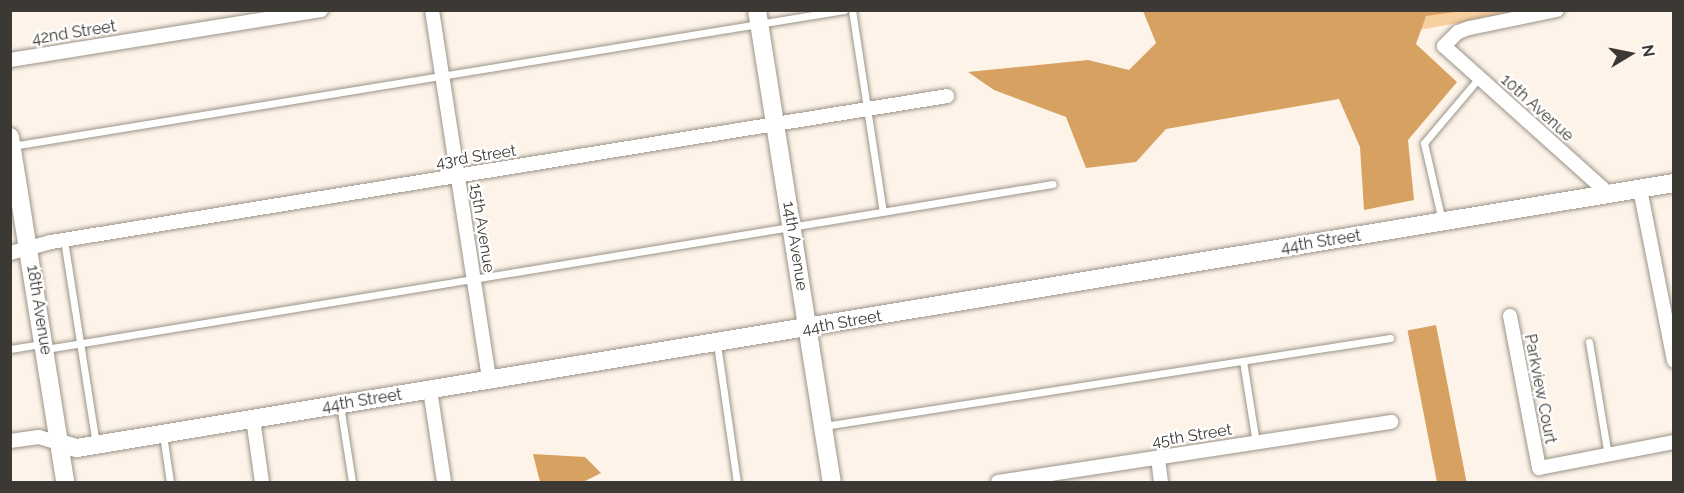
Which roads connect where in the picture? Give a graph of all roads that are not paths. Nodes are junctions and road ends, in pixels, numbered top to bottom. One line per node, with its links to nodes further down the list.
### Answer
1 (321, 10): 7 (street, 42nd Street)
2 (432, 10): 8 (street, 15th Avenue)
3 (844, 10): 6 (lane)
4 (852, 10): 11 (lane)
5 (1557, 10): 9 (street, 10th Avenue)
6 (758, 17): 8 (lane); 12 (street, 14th Avenue)
7 (10, 60)
8 (441, 74): 13 (lane); 14 (street, 15th Avenue)
9 (1479, 78): 18 (street, 10th Avenue); 20 (lane)
10 (947, 96): 11 (street, 43rd Street)
11 (868, 111): 12 (street, 43rd Street); 19 (lane)
12 (776, 126): 14 (street, 43rd Street); 21 (street, 14th Avenue)
13 (12, 152): 23 (street, 18th Avenue)
14 (457, 177): 22 (street, 43rd Street); 25 (street, 15th Avenue)
15 (1674, 183): 17 (street, 44th Street)
16 (1053, 184): 19 (lane)
17 (1640, 189): 18 (street, 44th Street); 35 (street)
18 (1609, 194): 20 (street, 44th Street)
19 (883, 212): 21 (lane)
20 (1442, 222): 27 (street, 44th Street)
21 (791, 226): 25 (lane); 27 (street, 14th Avenue)
22 (64, 240): 23 (street, 43rd Street); 30 (lane)
23 (29, 248): 24 (street, 43rd Street); 32 (street, 18th Avenue)
24 (10, 253)
25 (473, 280): 30 (lane); 36 (street, 15th Avenue)
26 (1510, 316): 48 (street, Parkview Court)
27 (808, 329): 31 (street, 44th Street); 41 (street, 14th Avenue)
28 (1390, 338): 34 (lane)
29 (1588, 342): 48 (lane)
30 (80, 343): 32 (lane); 47 (lane)
31 (717, 344): 36 (street, 44th Street); 56 (lane)
32 (44, 346): 33 (lane); 45 (street, 18th Avenue)
33 (10, 349)
34 (1243, 361): 41 (lane); 46 (lane)
35 (1674, 362)
36 (489, 380): 37 (street, 44th Street)
37 (430, 390): 38 (street, 44th Street); 55 (street)
38 (340, 404): 39 (street, 44th Street); 54 (lane)
39 (253, 419): 42 (street, 44th Street); 53 (street)
40 (1391, 422): 46 (street, 45th Street)
41 (824, 426): 57 (street, 14th Avenue)
42 (163, 434): 47 (street, 44th Street); 52 (lane)
43 (10, 441): 45 (street, 44th Street)
44 (1674, 442): 48 (street)
45 (59, 443): 47 (street, 44th Street); 51 (street, 18th Avenue)
46 (1256, 443): 49 (street, 45th Street)
47 (96, 444)
48 (1608, 455)
49 (1158, 458): 50 (street, 45th Street); 58 (street)
50 (998, 482)
51 (65, 483)
52 (170, 483)
53 (262, 483)
54 (352, 483)
55 (444, 483)
56 (737, 483)
57 (832, 483)
58 (1161, 483)

